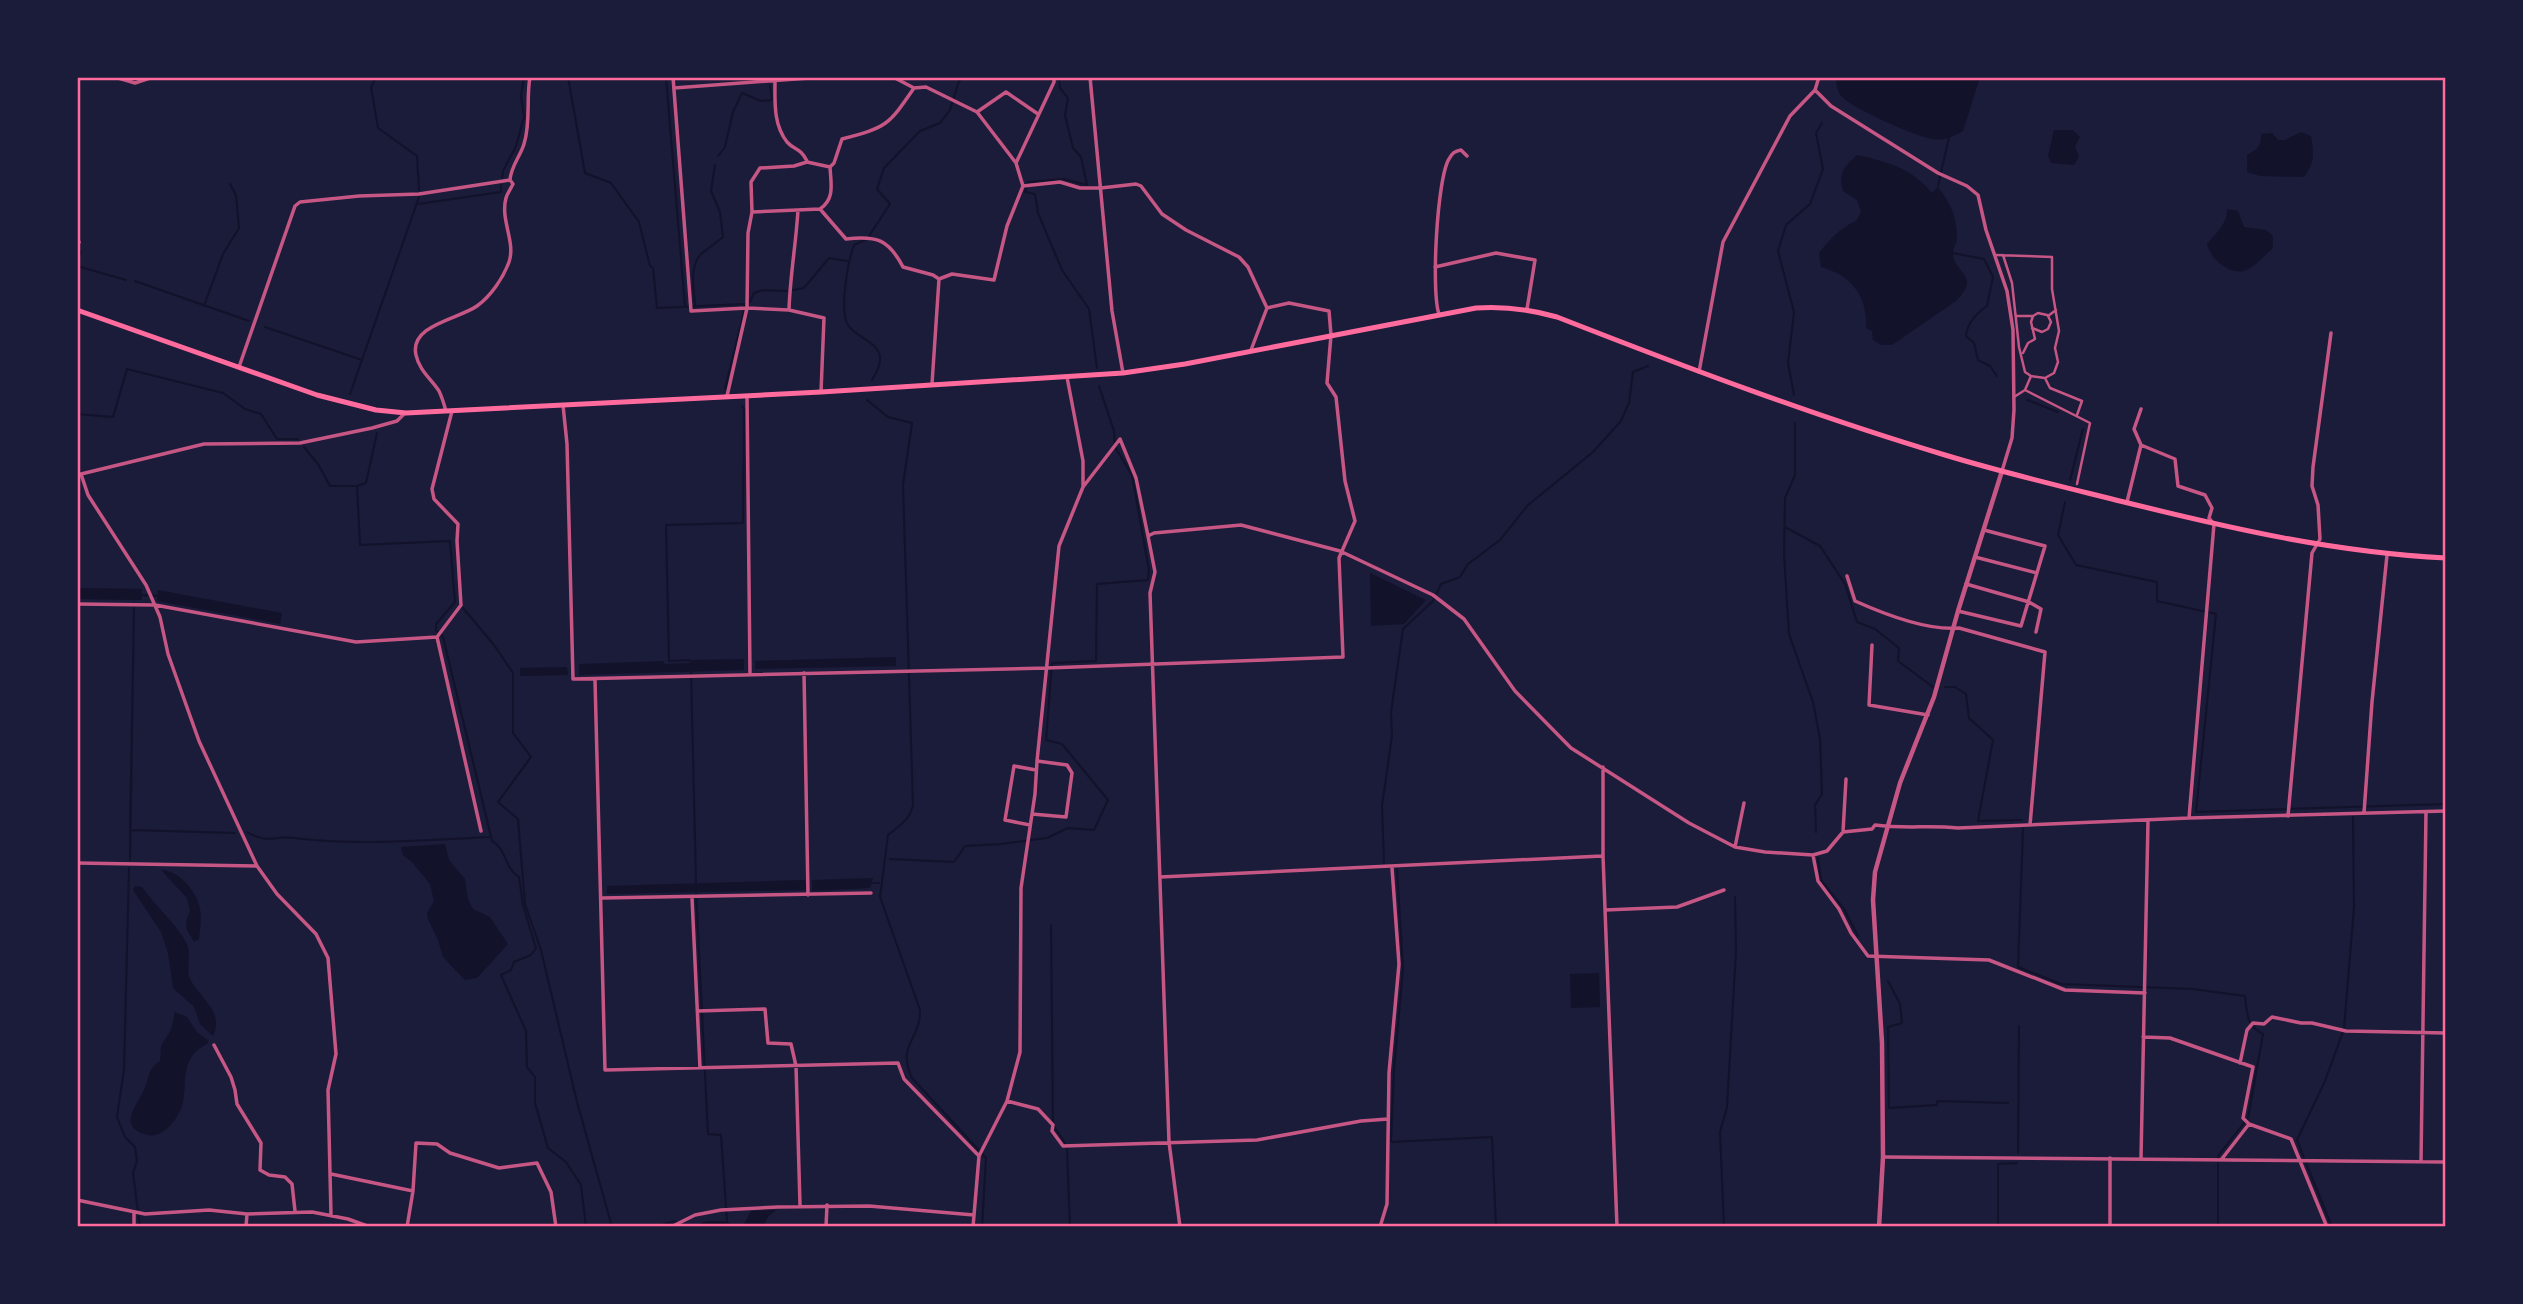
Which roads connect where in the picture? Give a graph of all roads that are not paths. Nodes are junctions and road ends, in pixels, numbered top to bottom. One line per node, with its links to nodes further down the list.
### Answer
1 (115, 77): 2 (street)
2 (153, 77)
3 (530, 77): 20 (street)
4 (673, 77): 11 (street)
5 (823, 77): 10 (street)
6 (892, 77): 12 (street)
7 (1054, 77): 15 (street)
8 (1090, 77): 22 (street)
9 (1819, 77): 13 (street)
10 (775, 81): 11 (street); 17 (street)
11 (674, 88): 30 (street)
12 (914, 88): 14 (street); 19 (street)
13 (1815, 90): 27 (street); 46 (street)
14 (977, 112): 15 (street); 18 (street)
15 (1038, 114): 18 (street)
16 (1467, 156): 28 (street)
17 (807, 162): 19 (street); 25 (street)
18 (1016, 163): 21 (street)
19 (830, 167): 23 (street)
20 (510, 180): 45 (street); 59 (street)
21 (1026, 186): 22 (street); 29 (street)
22 (1101, 188): 31 (street); 47 (street)
23 (820, 209): 24 (street); 29 (street)
24 (798, 210): 25 (street); 34 (street)
25 (752, 212): 30 (street)
26 (2003, 255): 27 (street); 35 (street); 37 (street)
27 (1995, 256): 56 (street)
28 (1435, 267): 32 (street); 36 (street)
29 (939, 279): 51 (street)
30 (747, 308): 34 (street); 55 (street)
31 (1267, 308): 42 (street); 43 (street)
32 (1527, 309): 36 (main road); 46 (main road)
33 (77, 310): 45 (main road)
34 (789, 310): 53 (street)
35 (2056, 310): 39 (street); 50 (street)
36 (1439, 314): 42 (main road)
37 (2017, 316): 38 (street); 44 (street)
38 (2033, 316): 39 (street); 40 (street)
39 (2048, 316): 40 (street)
40 (2032, 328): 44 (street)
41 (2331, 334): 71 (street)
42 (1331, 335): 43 (main road); 72 (street)
43 (1251, 350): 47 (main road)
44 (2022, 353): 48 (street)
45 (239, 367): 60 (main road)
46 (1699, 372): 63 (main road)
47 (1123, 373): 49 (main road)
48 (2031, 376): 50 (street); 52 (street)
49 (1067, 377): 51 (main road); 66 (street)
50 (2045, 379): 61 (street)
51 (932, 384): 53 (main road)
52 (2025, 390): 56 (street); 61 (street)
53 (821, 392): 54 (main road)
54 (747, 396): 55 (main road); 90 (street)
55 (727, 397): 57 (main road)
56 (2014, 397): 63 (street)
57 (563, 405): 59 (main road); 91 (street)
58 (2141, 409): 62 (street)
59 (449, 411): 60 (main road); 85 (street)
60 (406, 412): 64 (street)
61 (2077, 416): 65 (street)
62 (2141, 445): 67 (street); 68 (street)
63 (2002, 471): 67 (main road); 69 (street)
64 (79, 474): 81 (street)
65 (2077, 484)
66 (1083, 487): 70 (street); 88 (street)
67 (2127, 502): 68 (main road)
68 (2214, 524): 71 (main road); 103 (street)
69 (1984, 530): 74 (street); 76 (street)
70 (1148, 536): 72 (street); 87 (street)
71 (2316, 545): 73 (main road); 102 (street)
72 (1340, 551): 87 (street); 94 (street)
73 (2387, 555): 75 (main road); 100 (street)
74 (1975, 557): 76 (street); 78 (street)
75 (2446, 558)
76 (2038, 573): 79 (street)
77 (1847, 576): 83 (street)
78 (1966, 584): 79 (street); 82 (street)
79 (2029, 602): 82 (street); 84 (street)
80 (77, 604): 81 (street)
81 (155, 605): 85 (street); 114 (street)
82 (1958, 611): 83 (street)
83 (1953, 628): 92 (street); 106 (street)
84 (2036, 632)
85 (437, 637): 108 (street)
86 (1872, 645): 92 (street)
87 (1152, 665): 88 (street); 116 (street)
88 (1047, 668): 89 (street); 93 (street)
89 (804, 673): 90 (street); 119 (street)
90 (750, 674): 91 (street)
91 (595, 680): 120 (street)
92 (1928, 715): 107 (street)
93 (1037, 761): 95 (street); 101 (street)
94 (1603, 767): 110 (street); 112 (street)
95 (1036, 770): 101 (street); 105 (street)
96 (1846, 779): 109 (street)
97 (1744, 803): 110 (street)
98 (2446, 811): 99 (street)
99 (2426, 812): 100 (street); 126 (street)
100 (2364, 813): 102 (street)
101 (1032, 814): 105 (street)
102 (2288, 817): 103 (street)
103 (2189, 818): 104 (street)
104 (2148, 821): 106 (street); 124 (street)
105 (1030, 825): 133 (street)
106 (2030, 825): 107 (street)
107 (1887, 827): 109 (street); 123 (street)
108 (481, 831)
109 (1843, 832): 111 (street)
110 (1735, 847): 111 (street)
111 (1813, 855): 123 (street)
112 (1603, 856): 115 (street); 122 (street)
113 (77, 863): 114 (street)
114 (257, 866): 145 (street)
115 (1392, 867): 116 (street); 134 (street)
116 (1160, 877): 136 (street)
117 (1724, 890): 122 (street)
118 (872, 893): 119 (street)
119 (808, 895): 121 (street)
120 (602, 898): 121 (street); 132 (street)
121 (692, 898): 125 (street)
122 (1605, 909): 165 (street)
123 (1877, 956): 124 (street); 138 (street)
124 (2145, 993): 128 (street)
125 (698, 1011): 131 (street); 132 (street)
126 (2424, 1032): 127 (street); 130 (street); 143 (street)
127 (2446, 1033)
128 (2143, 1037): 130 (street); 140 (street)
129 (215, 1045): 151 (street)
130 (2240, 1063): 135 (street)
131 (796, 1066): 132 (street); 137 (street); 149 (street)
132 (701, 1068)
133 (1007, 1101): 136 (street); 137 (street)
134 (1388, 1119): 136 (street); 164 (street)
135 (2249, 1124): 141 (street); 142 (street)
136 (1169, 1142): 163 (street)
137 (979, 1156): 154 (street)
138 (1883, 1157): 139 (street); 166 (street)
139 (2110, 1158): 140 (street); 167 (street)
140 (2141, 1158): 141 (street)
141 (2221, 1160): 142 (street)
142 (2300, 1161): 143 (street); 168 (street)
143 (2421, 1162): 144 (street)
144 (2446, 1163)
145 (331, 1174): 146 (street); 153 (street)
146 (413, 1191): 159 (street); 160 (street)
147 (77, 1200): 150 (street)
148 (827, 1205): 149 (street); 154 (street); 161 (street)
149 (800, 1206): 155 (street)
150 (134, 1211): 152 (street); 156 (street)
151 (295, 1211): 152 (street); 153 (street)
152 (247, 1214): 157 (street)
153 (331, 1215): 158 (street)
154 (974, 1215): 162 (street)
155 (674, 1226)
156 (134, 1227)
157 (246, 1227)
158 (370, 1227)
159 (407, 1227)
160 (556, 1227)
161 (826, 1227)
162 (973, 1227)
163 (1180, 1227)
164 (1380, 1227)
165 (1617, 1227)
166 (1879, 1227)
167 (2110, 1227)
168 (2327, 1227)

